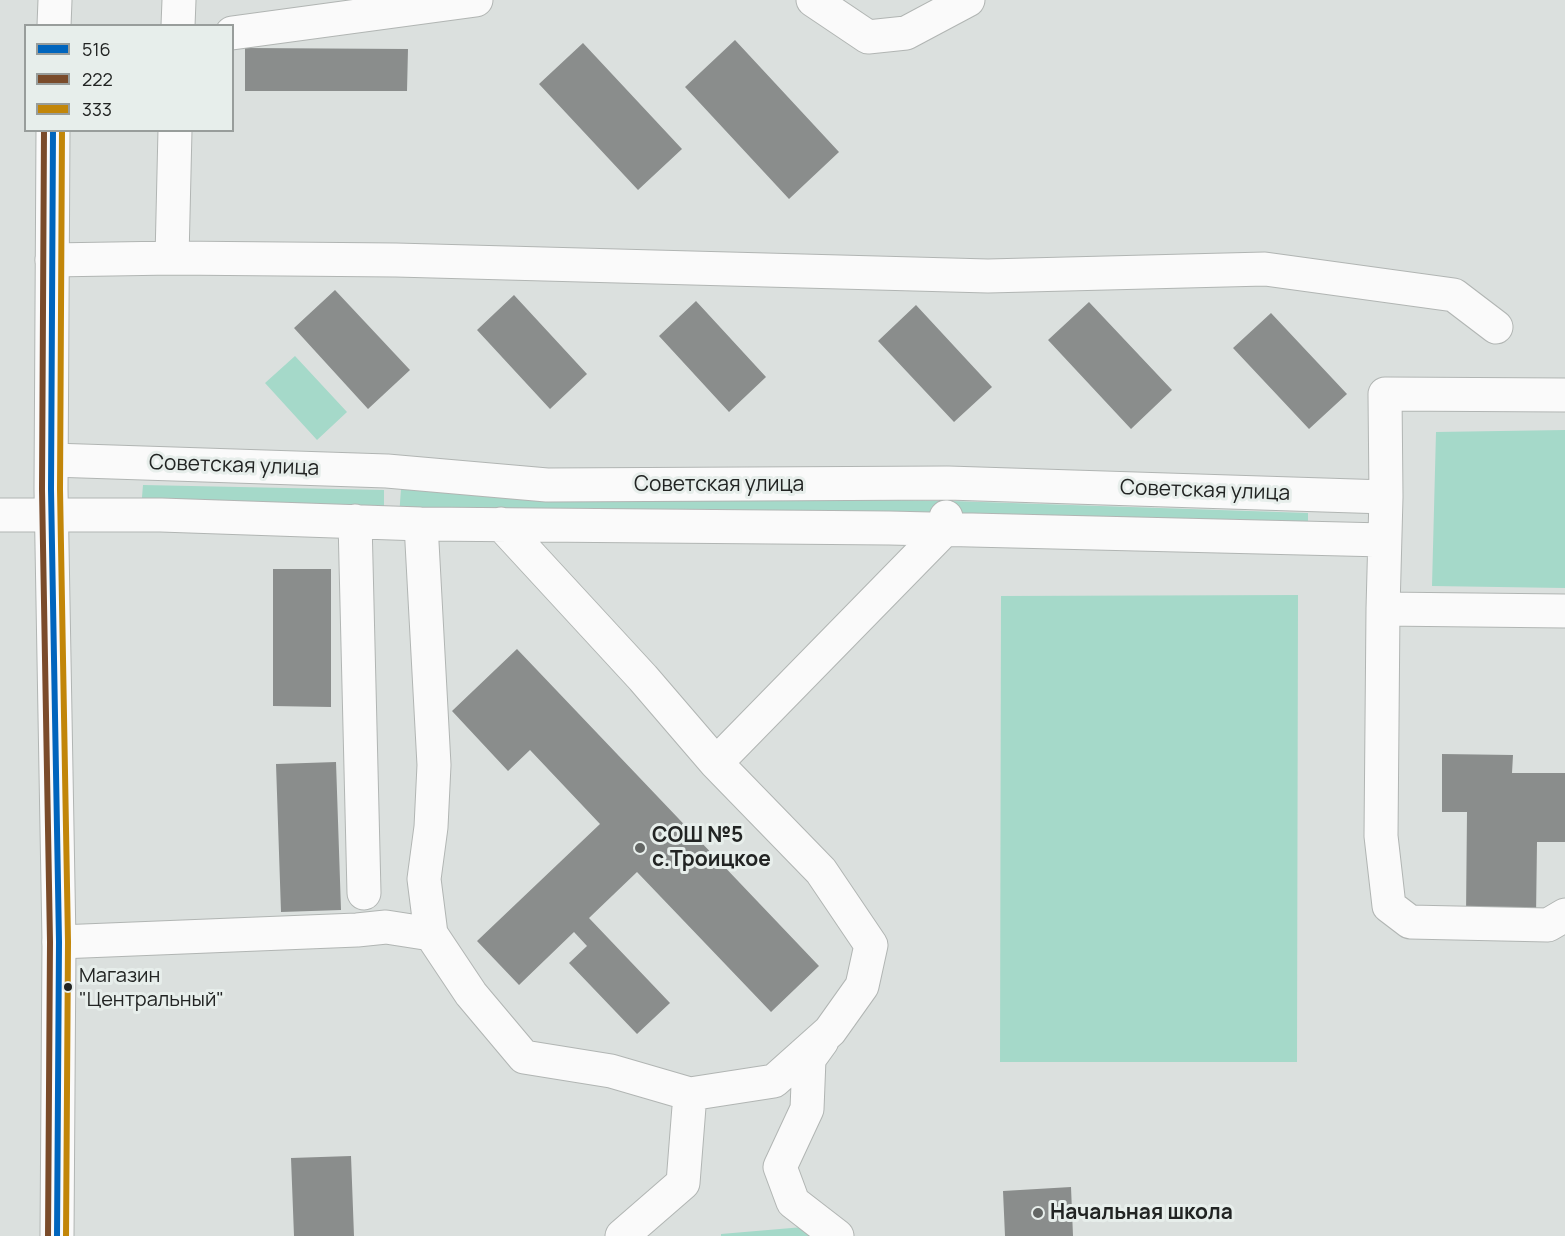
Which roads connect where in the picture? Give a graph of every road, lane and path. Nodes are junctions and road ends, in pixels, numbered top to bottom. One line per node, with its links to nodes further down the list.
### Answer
1 (55, 0): 6 (main road)
2 (179, 0): 7 (main road)
3 (476, 0): 8 (main road)
4 (813, 0): 5 (main road)
5 (968, 0)
6 (54, 24)
7 (178, 24)
8 (234, 33)
9 (53, 132): 12 (main road)
10 (175, 132): 11 (main road)
11 (172, 258): 12 (main road); 13 (main road)
12 (52, 260): 15 (main road)
13 (1496, 327)
14 (1565, 395): 18 (main road)
15 (52, 460): 16 (main road, Советская улица); 20 (main road)
16 (387, 471): 17 (main road, Советская улица); 22 (main road)
17 (948, 483): 18 (main road, Советская улица); 24 (main road)
18 (1386, 496): 25 (main road)
19 (0, 515): 20 (main road, Советская улица)
20 (51, 516): 21 (main road, Советская улица); 32 (main road)
21 (355, 521): 22 (main road, Советская улица); 29 (main road)
22 (406, 523): 23 (main road, Советская улица); 31 (main road)
23 (501, 524): 24 (main road, Советская улица); 28 (main road)
24 (945, 529): 25 (main road, Советская улица); 28 (main road)
25 (1384, 540): 26 (main road)
26 (1383, 609): 27 (main road); 30 (main road)
27 (1565, 611)
28 (716, 763): 33 (main road)
29 (364, 893)
30 (1565, 915)
31 (431, 934): 32 (main road); 34 (main road)
32 (59, 942): 35 (main road)
33 (830, 1031): 34 (main road); 37 (main road)
34 (690, 1094): 36 (main road)
35 (57, 1236)
36 (622, 1236)
37 (837, 1236)

